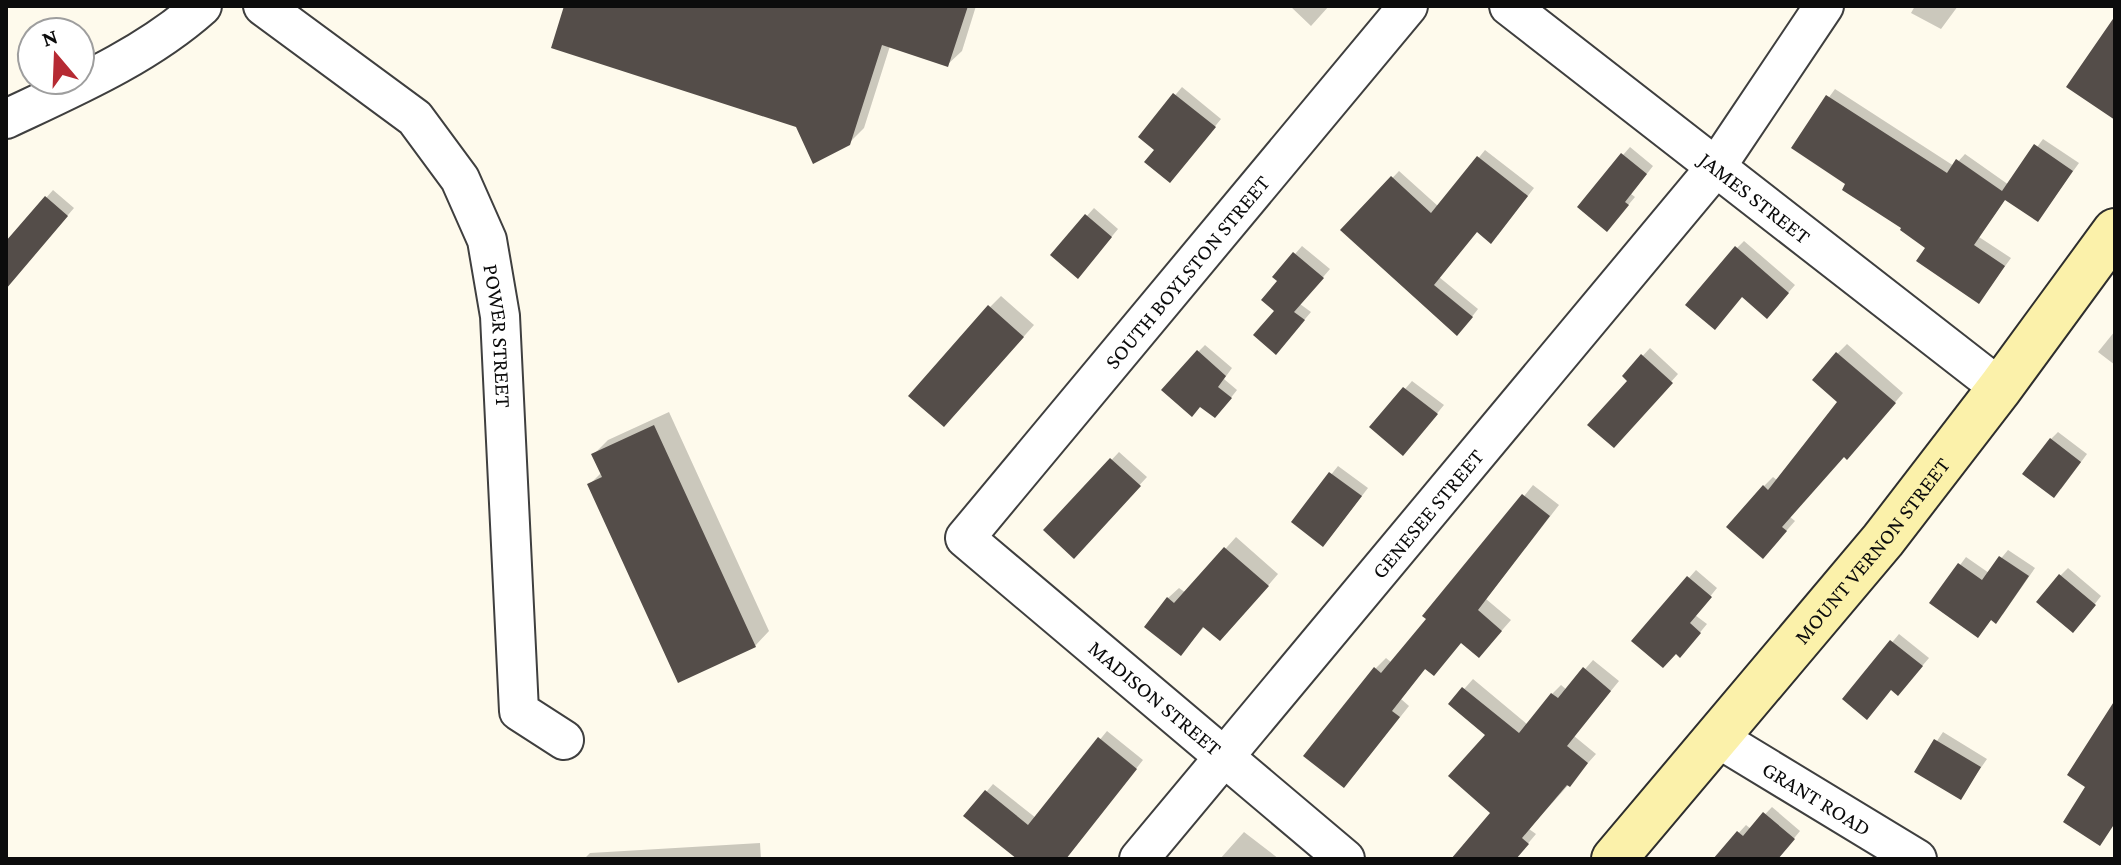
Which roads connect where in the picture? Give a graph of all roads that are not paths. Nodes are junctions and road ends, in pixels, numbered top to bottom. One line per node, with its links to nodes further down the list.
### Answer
1 (202, 6): 6 (street)
2 (263, 6): 12 (street, POWER STREET)
3 (1408, 6): 10 (street, SOUTH BOYLSTON STREET)
4 (1509, 6): 7 (street, JAMES STREET)
5 (1824, 6): 7 (street, GENESEE STREET)
6 (6, 119)
7 (1716, 167): 9 (street, JAMES STREET); 13 (street, GENESEE STREET)
8 (2115, 231): 9 (main road, MOUNT VERNON STREET)
9 (2000, 388): 11 (main road, MOUNT VERNON STREET)
10 (965, 538): 13 (street, MADISON STREET)
11 (1716, 737): 16 (main road, MOUNT VERNON STREET); 17 (street, GRANT ROAD)
12 (564, 740)
13 (1224, 757): 14 (street, GENESEE STREET); 15 (street, MADISON STREET)
14 (1139, 859)
15 (1345, 859)
16 (1614, 859)
17 (1917, 859)

